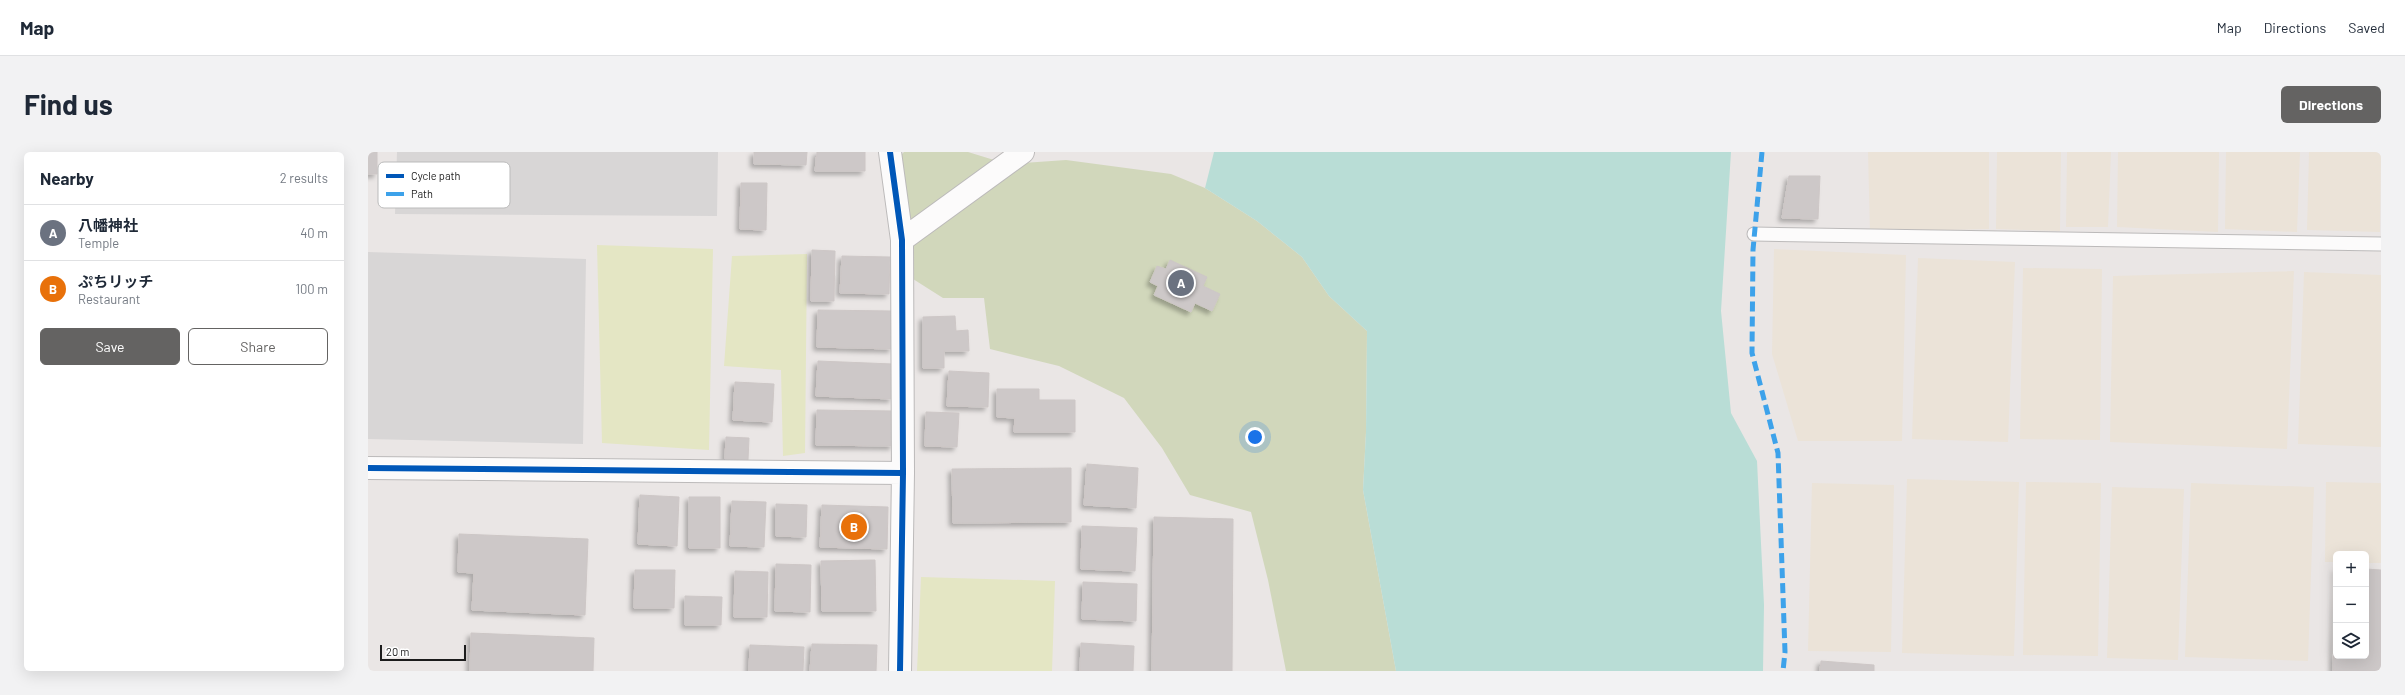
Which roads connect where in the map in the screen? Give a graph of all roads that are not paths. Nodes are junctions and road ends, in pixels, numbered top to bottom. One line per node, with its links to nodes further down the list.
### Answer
1 (890, 152): 4 (street)
2 (1023, 152): 4 (street)
3 (1754, 234): 5 (lane)
4 (902, 240): 7 (street)
5 (2381, 244)
6 (368, 468): 7 (street)
7 (903, 473): 8 (street)
8 (900, 671)

